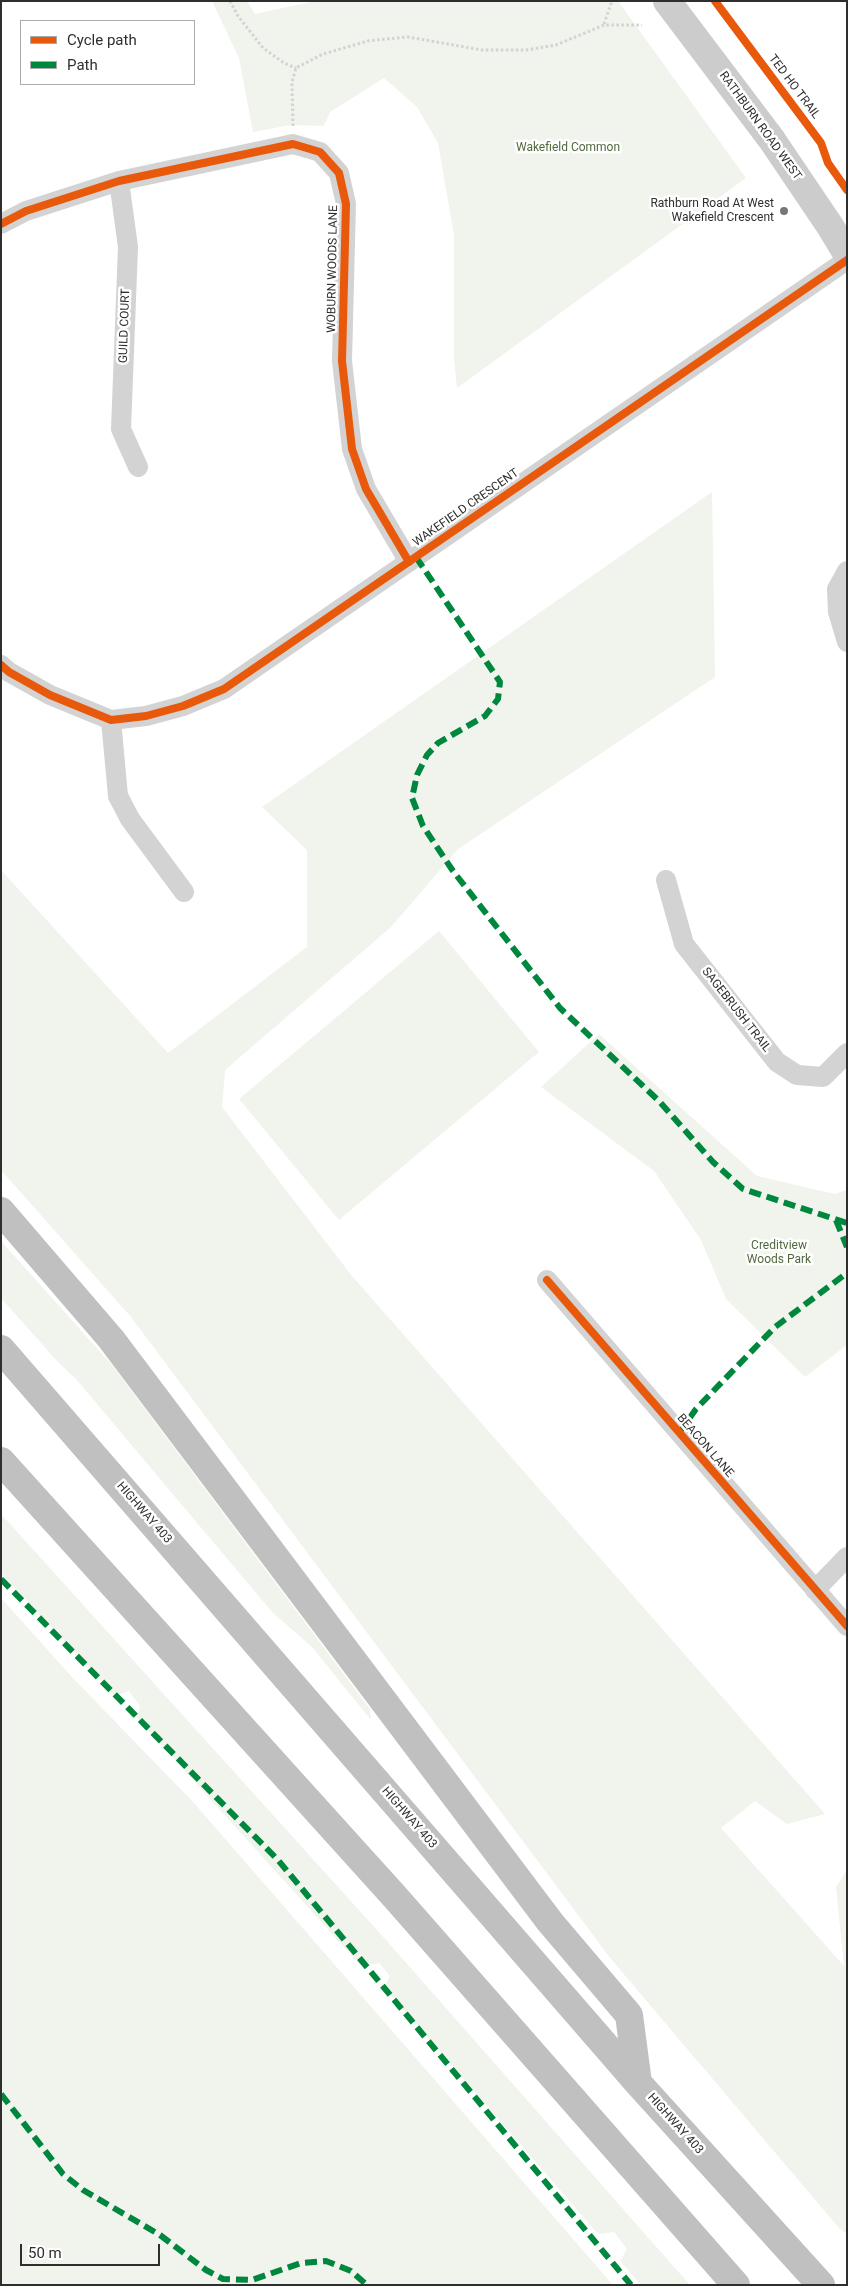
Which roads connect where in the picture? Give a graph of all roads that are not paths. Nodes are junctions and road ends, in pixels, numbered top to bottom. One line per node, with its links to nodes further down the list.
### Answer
1 (667, 1): 4 (street, RATHBURN ROAD WEST)
2 (118, 181): 3 (street, WOBURN WOODS LANE); 6 (street, GUILD COURT); 7 (street, WOBURN WOODS LANE)
3 (1, 224)
4 (847, 254)
5 (847, 260): 7 (street, WAKEFIELD CRESCENT)
6 (138, 467)
7 (409, 562): 11 (street, WAKEFIELD CRESCENT)
8 (847, 571): 9 (street)
9 (847, 642)
10 (1, 665): 11 (street, WAKEFIELD CRESCENT)
11 (111, 720): 13 (street)
12 (666, 880): 14 (street, SAGEBRUSH TRAIL)
13 (184, 892)
14 (847, 1052)
15 (1, 1211): 22 (highway)
16 (547, 1280): 20 (street, BEACON LANE)
17 (1, 1349): 22 (highway, HIGHWAY 403)
18 (1, 1461): 23 (highway)
19 (847, 1556): 20 (street)
20 (815, 1590): 21 (street, BEACON LANE)
21 (847, 1626)
22 (638, 2083): 24 (highway, HIGHWAY 403)
23 (736, 2285)
24 (821, 2285)

